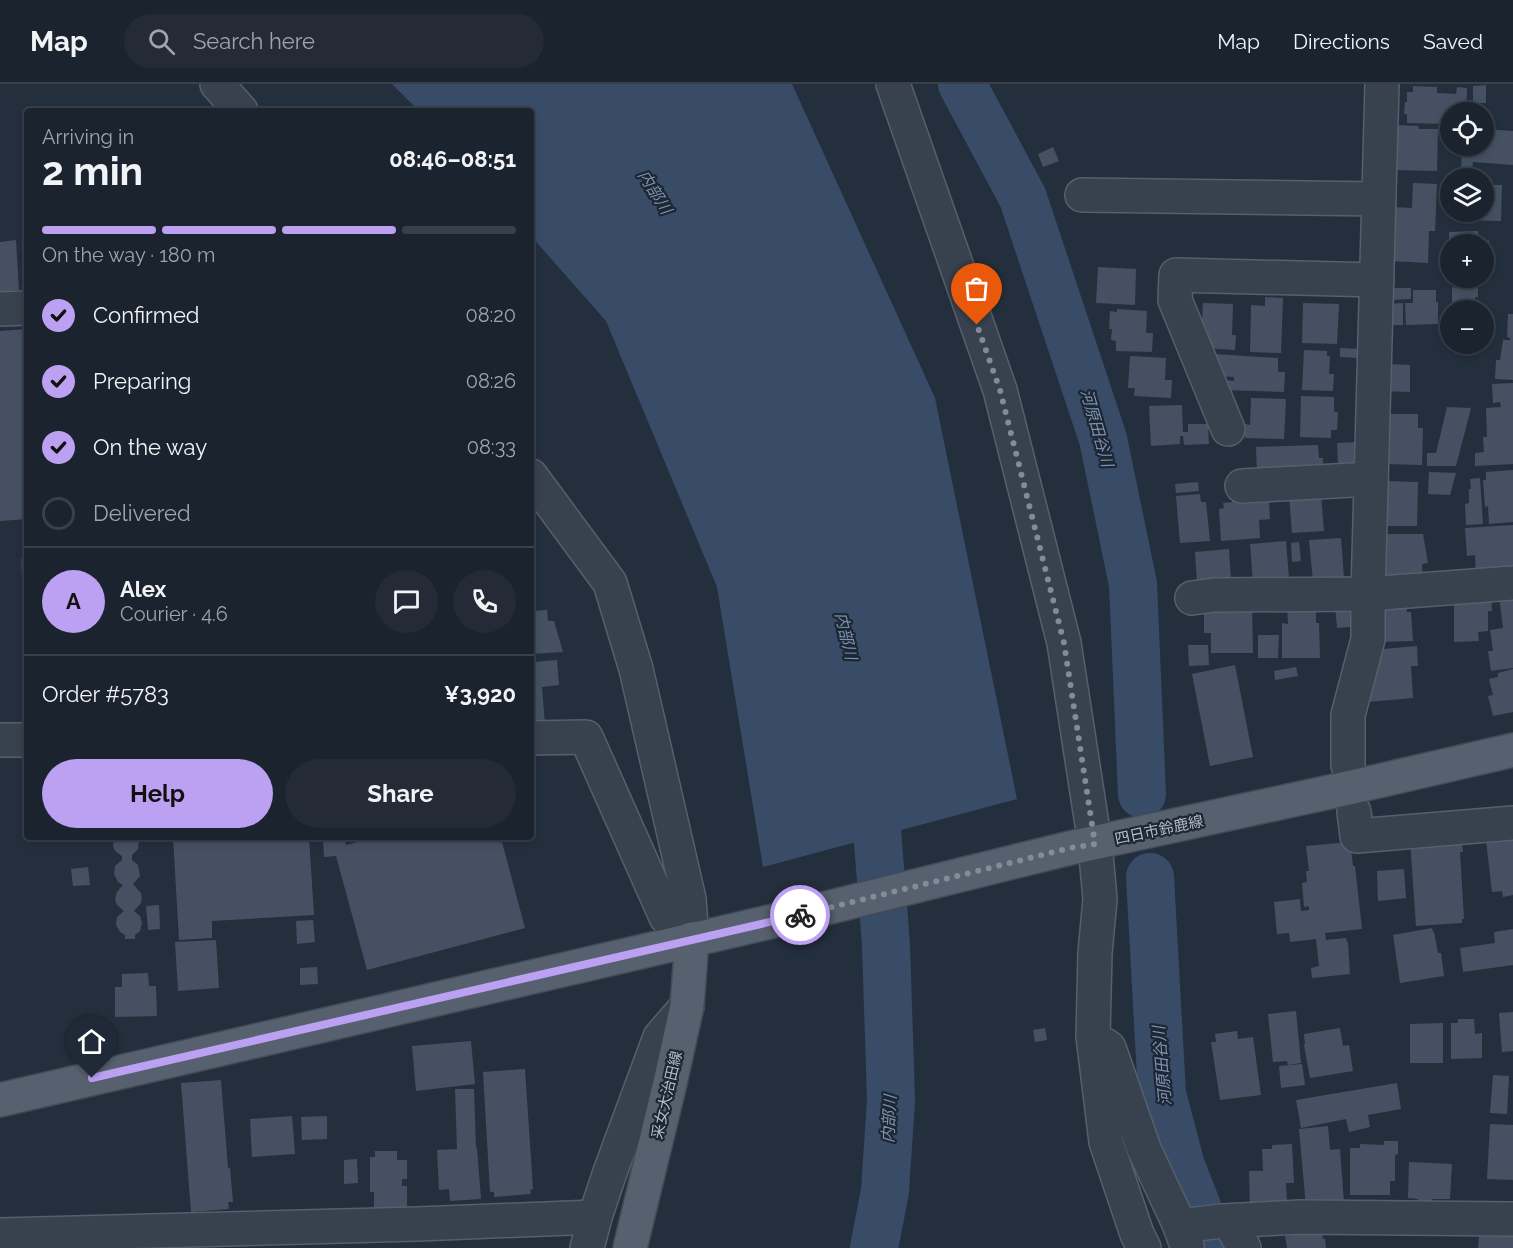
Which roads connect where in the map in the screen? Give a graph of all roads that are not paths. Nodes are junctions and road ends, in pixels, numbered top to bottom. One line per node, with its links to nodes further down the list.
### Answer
1 (217, 84): 4 (street)
2 (893, 84): 24 (street)
3 (1382, 84): 6 (street)
4 (238, 108)
5 (1082, 195): 6 (street)
6 (1379, 199): 7 (street)
7 (1377, 280): 10 (street); 11 (street)
8 (24, 308): 9 (street)
9 (0, 309)
10 (1228, 429)
11 (1371, 479): 13 (street); 15 (street)
12 (534, 480): 25 (street)
13 (1242, 486)
14 (1513, 583): 15 (street)
15 (1368, 594): 16 (street); 21 (street)
16 (1192, 598)
17 (534, 738): 25 (street)
18 (0, 740): 19 (street)
19 (24, 740)
20 (1513, 750): 24 (main road, 四日市鈴鹿線)
21 (1347, 765)
22 (1354, 812): 23 (street)
23 (1513, 823)
24 (1083, 846): 25 (main road, 四日市鈴鹿線); 27 (street)
25 (692, 939): 26 (main road, 采女大治田線); 28 (main road, 四日市鈴鹿線)
26 (687, 1006): 29 (street); 36 (main road, 采女大治田線)
27 (1093, 1036): 32 (street); 34 (street)
28 (0, 1100)
29 (595, 1217): 33 (street); 35 (street)
30 (1513, 1219): 31 (street)
31 (1232, 1230): 32 (street)
32 (1186, 1233)
33 (0, 1235)
34 (1139, 1245)
35 (587, 1248)
36 (630, 1248)

